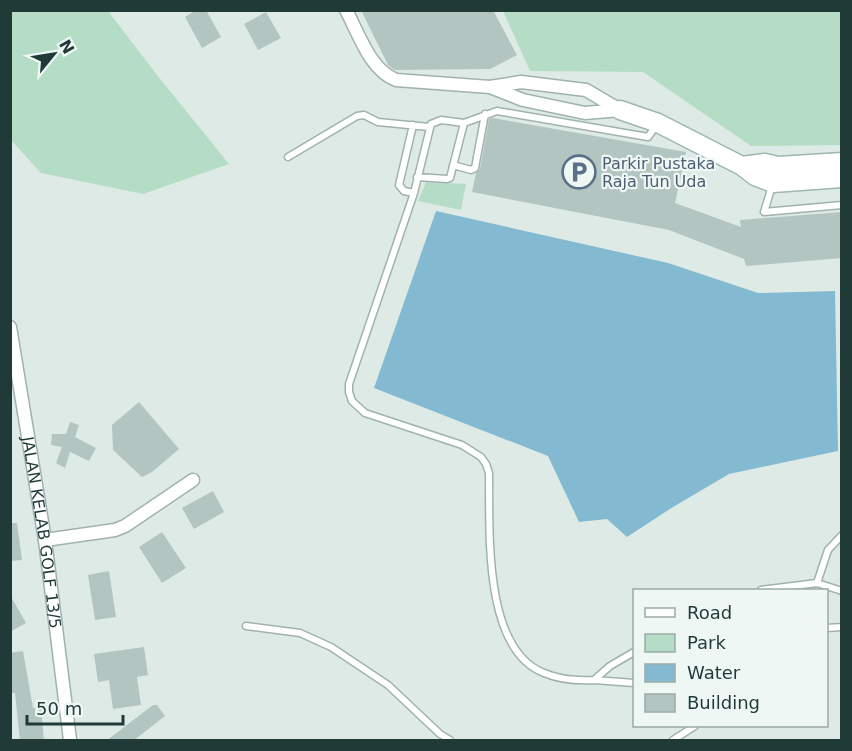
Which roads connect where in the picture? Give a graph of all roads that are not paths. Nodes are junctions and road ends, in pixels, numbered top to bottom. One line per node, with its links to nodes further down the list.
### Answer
1 (346, 10): 2 (street)
2 (490, 87): 3 (street); 3 (street)
3 (620, 110): 8 (street)
4 (485, 114): 5 (lane); 8 (lane); 11 (lane)
5 (464, 123): 7 (lane); 11 (lane)
6 (413, 125): 7 (lane); 9 (lane); 16 (lane)
7 (429, 127): 13 (lane)
8 (650, 135): 12 (street)
9 (288, 157)
10 (842, 162): 12 (street)
11 (453, 165): 13 (lane)
12 (742, 166): 15 (street)
13 (417, 177): 16 (lane)
14 (842, 178): 15 (street)
15 (773, 183): 17 (lane)
16 (414, 193): 27 (lane)
17 (842, 205)
18 (10, 327): 21 (street, JALAN KELAB GOLF 13/5)
19 (193, 480): 21 (street)
20 (842, 535): 22 (lane)
21 (45, 540): 30 (street, JALAN KELAB GOLF 13/5)
22 (817, 583): 23 (lane); 24 (lane)
23 (775, 589)
24 (842, 591)
25 (246, 626): 31 (lane)
26 (633, 653): 27 (lane)
27 (594, 681): 28 (lane)
28 (633, 683)
29 (694, 727): 32 (lane)
30 (70, 741)
31 (450, 741)
32 (673, 741)

